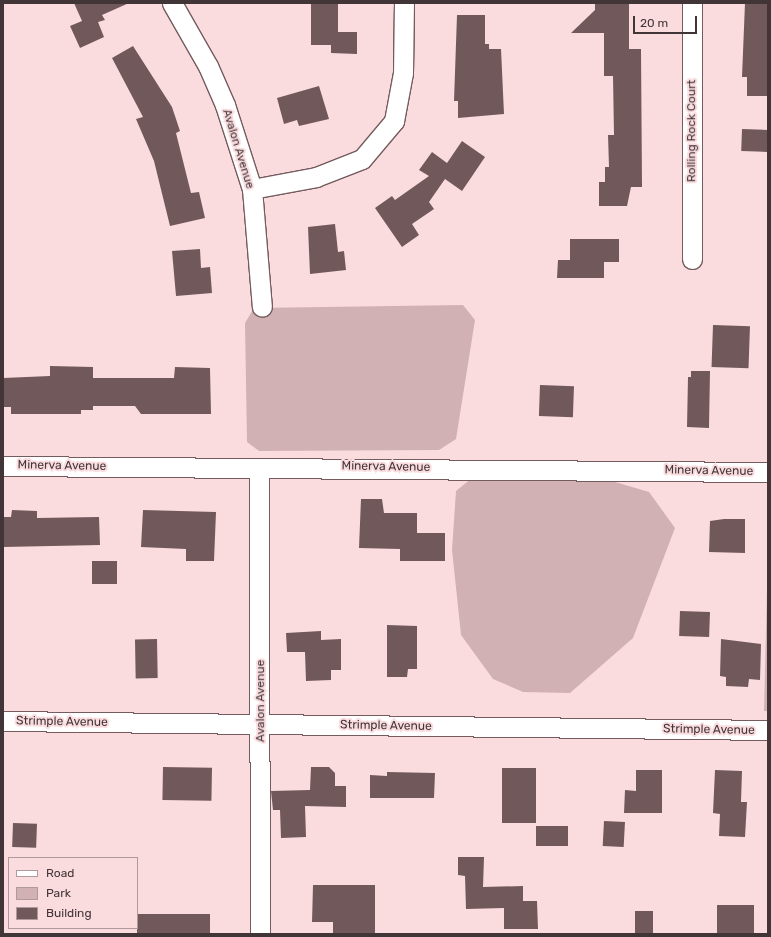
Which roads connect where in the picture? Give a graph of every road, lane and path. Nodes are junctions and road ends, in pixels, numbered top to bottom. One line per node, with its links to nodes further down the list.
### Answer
1 (172, 3): 4 (street, Avalon Avenue)
2 (404, 3): 4 (street)
3 (692, 3): 5 (street, Rolling Rock Court)
4 (252, 189): 6 (street, Avalon Avenue)
5 (692, 259)
6 (262, 307)
7 (3, 466): 8 (street, Minerva Avenue)
8 (259, 468): 9 (street, Minerva Avenue); 11 (street, Avalon Avenue)
9 (768, 472)
10 (3, 722): 11 (street, Strimple Avenue)
11 (262, 725): 12 (street, Strimple Avenue); 13 (street, Avalon Avenue)
12 (768, 730)
13 (260, 934)

